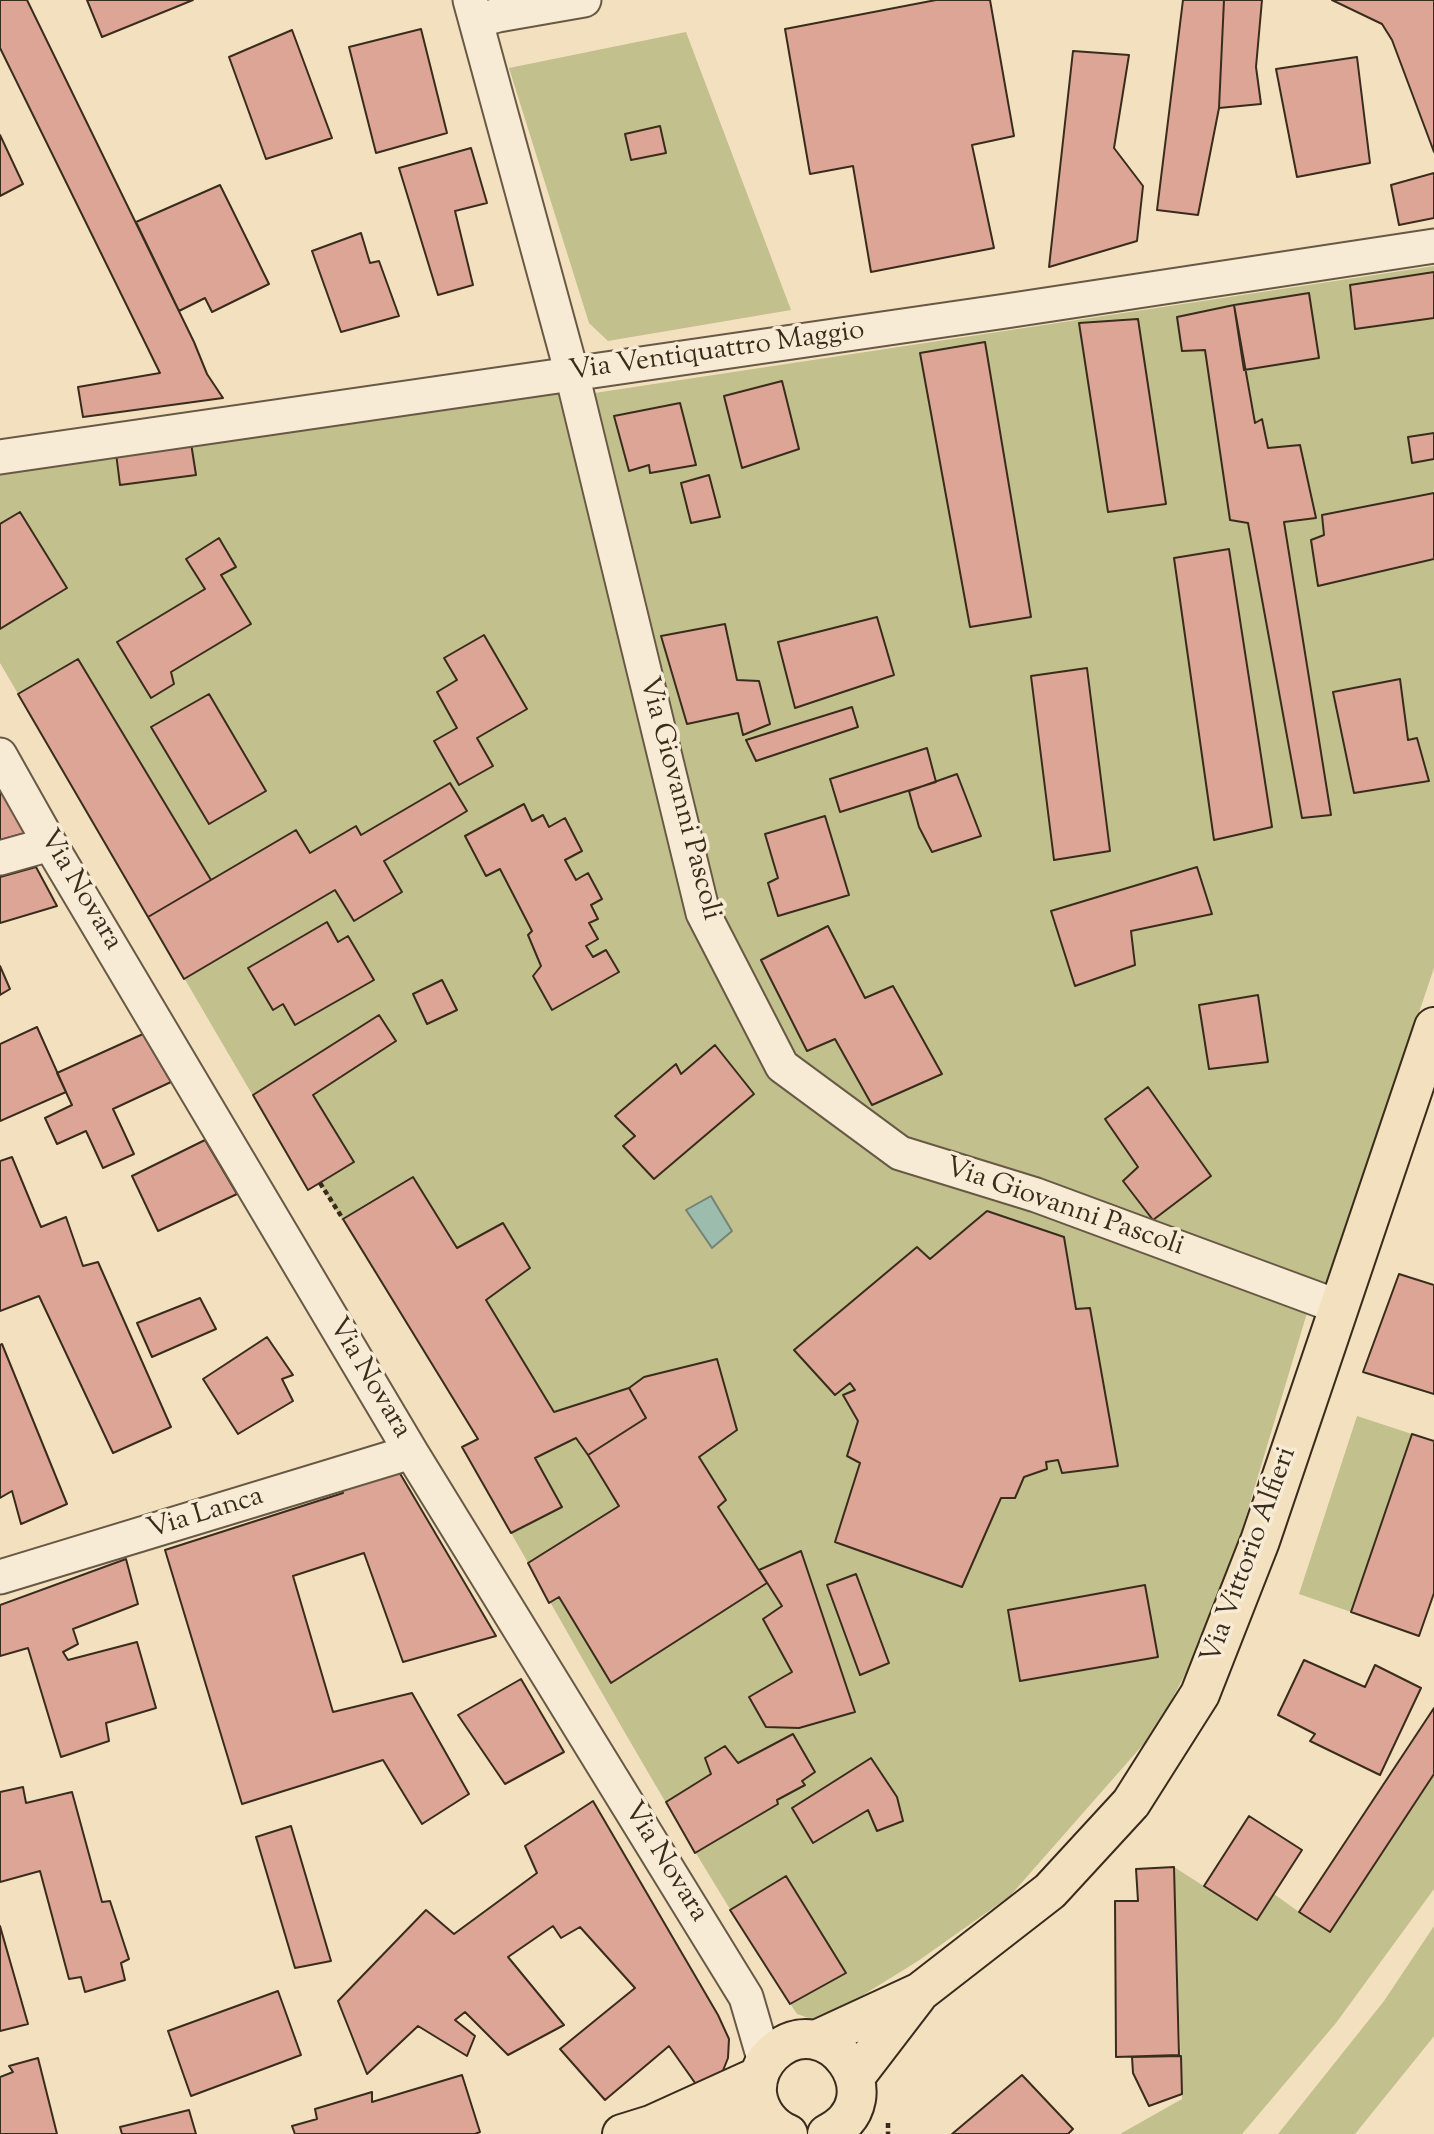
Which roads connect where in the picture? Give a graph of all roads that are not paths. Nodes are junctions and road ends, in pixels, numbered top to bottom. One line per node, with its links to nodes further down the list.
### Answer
1 (584, 0): 2 (street)
2 (473, 11): 4 (street, Via Giovanni Pascoli)
3 (1434, 246): 4 (street, Via Ventiquattro Maggio)
4 (572, 374): 5 (street, Via Ventiquattro Maggio); 10 (street, Via Giovanni Pascoli)
5 (0, 457)
6 (0, 755): 7 (street, Via Novara)
7 (50, 844): 8 (street); 11 (street, Via Novara)
8 (0, 858)
9 (1434, 1027): 10 (main road, Via Vittorio Alfieri)
10 (1339, 1307): 13 (main road, Via Vittorio Alfieri)
11 (411, 1452): 12 (street, Via Lanca); 14 (street, Via Novara)
12 (0, 1577)
13 (920, 1992): 14 (main road, Via Vittorio Alfieri); 15 (main road, Via Vittorio Alfieri)
14 (784, 2055): 15 (main road); 16 (main road); 17 (main road, Via Vittorio Alfieri)
15 (855, 2077): 18 (main road)
16 (779, 2129): 17 (main road)
17 (642, 2131)
18 (827, 2134)

